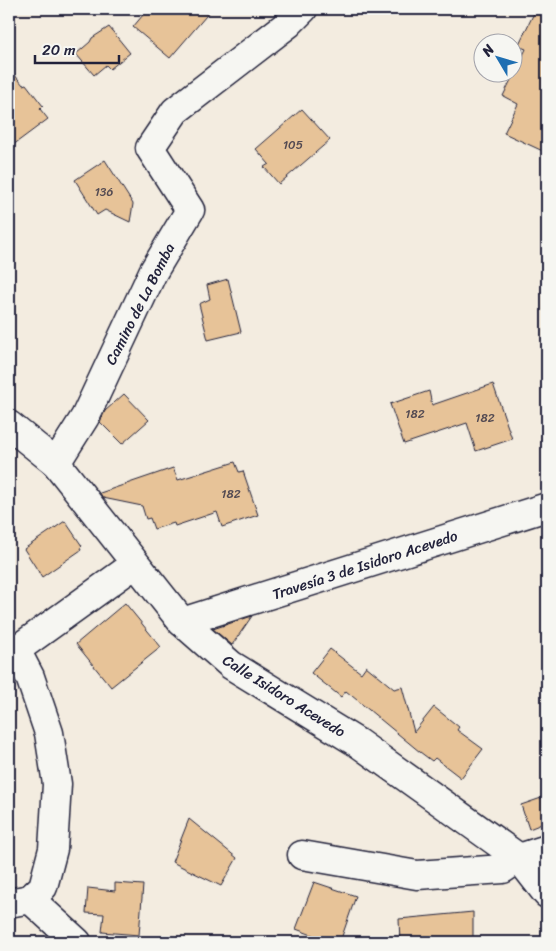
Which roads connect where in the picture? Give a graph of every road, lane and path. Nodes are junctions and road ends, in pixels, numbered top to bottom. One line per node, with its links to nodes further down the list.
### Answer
1 (303, 9): 3 (street, Camino de La Bomba)
2 (9, 425): 3 (street, Calle Isidoro Acevedo)
3 (56, 463): 5 (street, Calle Isidoro Acevedo)
4 (547, 507): 6 (street, Travesía 3 de Isidoro Acevedo)
5 (134, 564): 6 (street, Calle Isidoro Acevedo); 7 (street)
6 (182, 622): 10 (street, Calle Isidoro Acevedo)
7 (12, 646): 12 (street)
8 (547, 849): 10 (street)
9 (302, 855): 10 (street)
10 (518, 858): 11 (street, Calle Isidoro Acevedo)
11 (547, 894)
12 (19, 901): 13 (street)
13 (77, 942)

